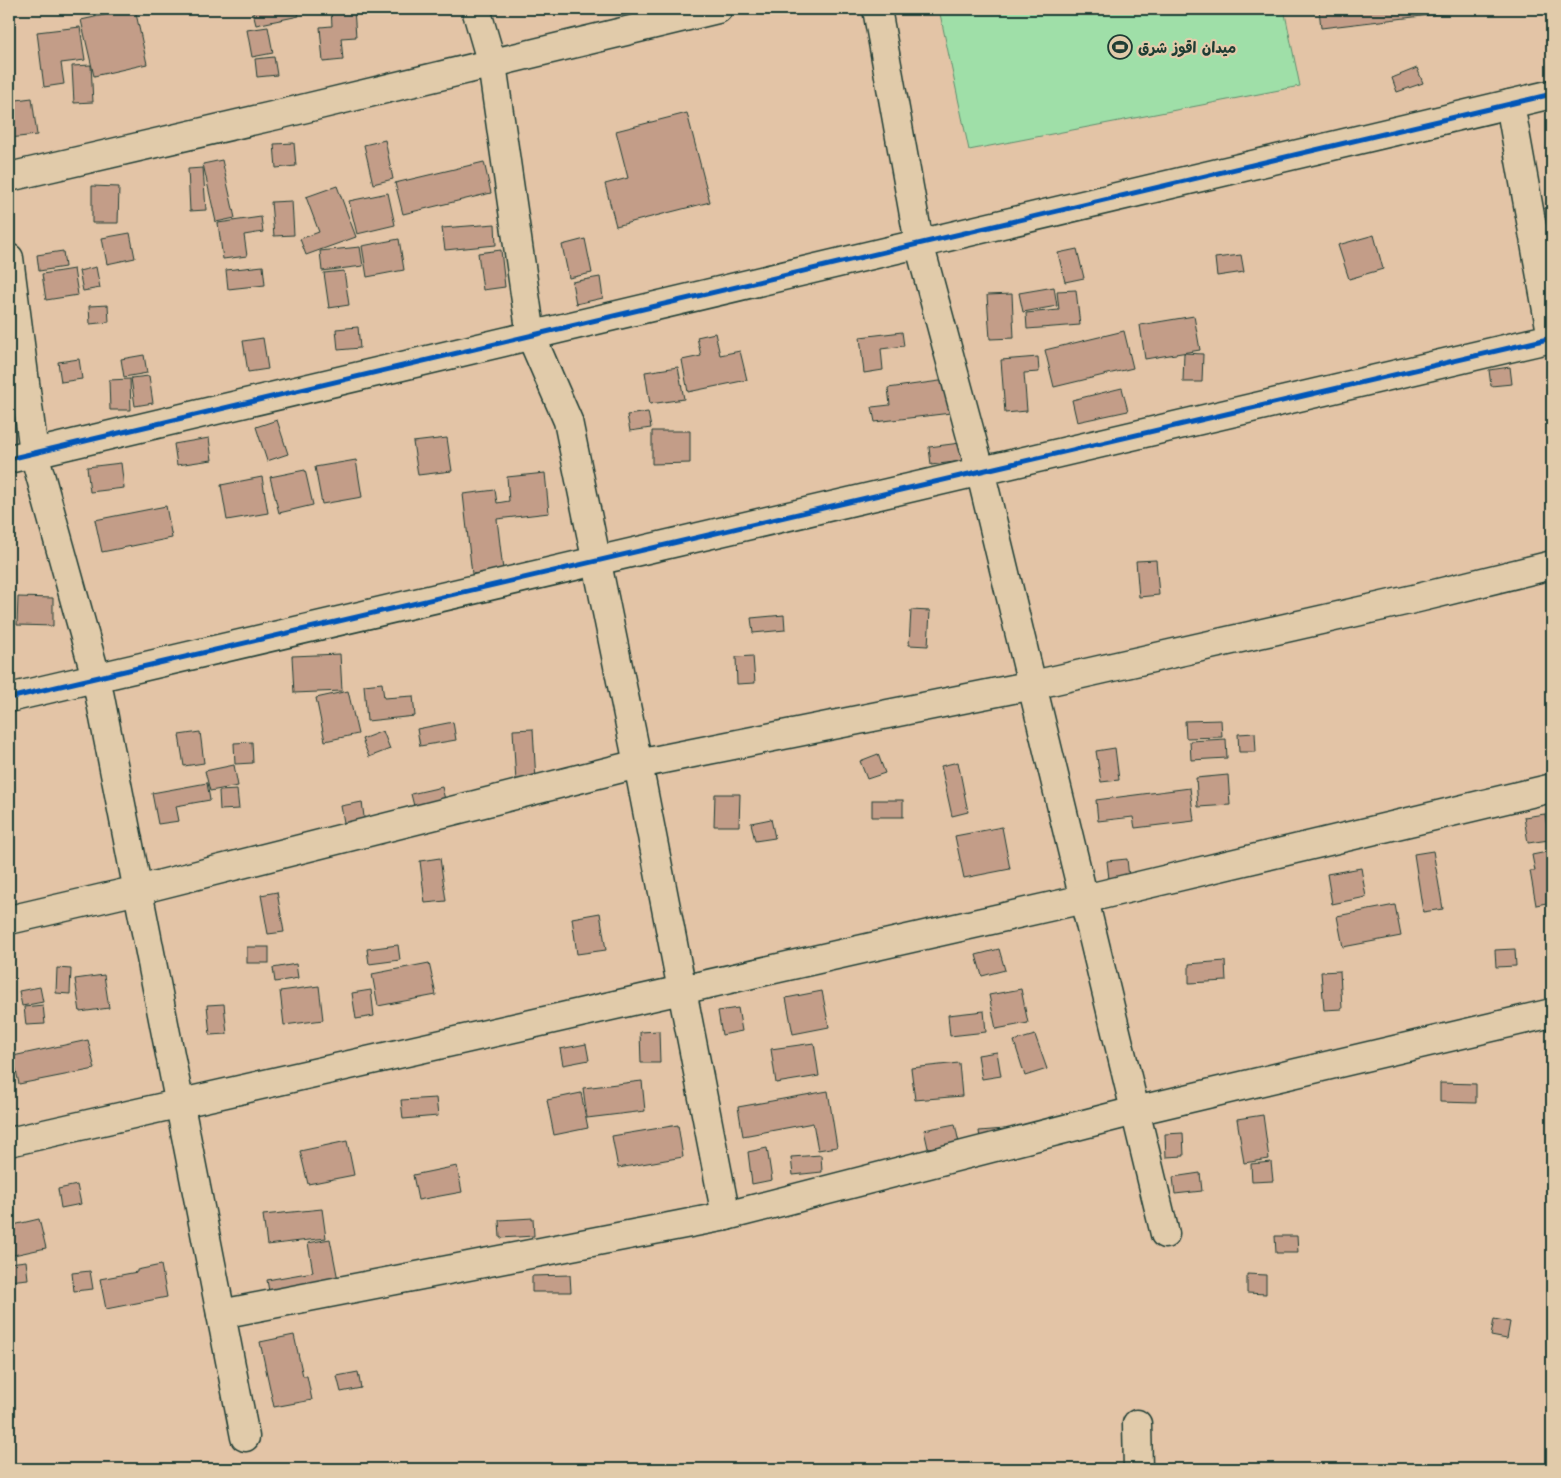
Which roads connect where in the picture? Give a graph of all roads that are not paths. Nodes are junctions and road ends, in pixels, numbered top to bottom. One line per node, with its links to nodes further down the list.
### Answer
1 (476, 9): 4 (street)
2 (718, 9): 4 (street)
3 (877, 9): 8 (street)
4 (492, 64): 7 (street); 10 (street)
5 (1552, 94): 6 (street)
6 (1510, 104): 8 (street); 11 (street)
7 (9, 177)
8 (919, 243): 10 (street); 13 (street)
9 (9, 258): 12 (street)
10 (531, 336): 12 (street); 14 (street)
11 (1552, 338): 13 (street)
12 (22, 456): 16 (street)
13 (980, 470): 14 (street); 17 (street)
14 (596, 560): 16 (street); 19 (street)
15 (1552, 565): 17 (street)
16 (96, 678): 18 (street); 21 (street)
17 (1033, 686): 19 (street); 22 (street)
18 (9, 698)
19 (638, 764): 21 (street); 24 (street)
20 (1552, 788): 22 (street)
21 (138, 890): 23 (street); 26 (street)
22 (1084, 898): 24 (street); 27 (street)
23 (9, 920)
24 (682, 988): 26 (street); 29 (street)
25 (1552, 1013): 27 (street)
26 (180, 1104): 28 (street); 31 (street)
27 (1135, 1111): 29 (street); 30 (street)
28 (9, 1142)
29 (726, 1216): 31 (street)
30 (1165, 1234)
31 (221, 1314): 33 (street)
32 (1137, 1424): 34 (street)
33 (245, 1437)
34 (1138, 1469)

